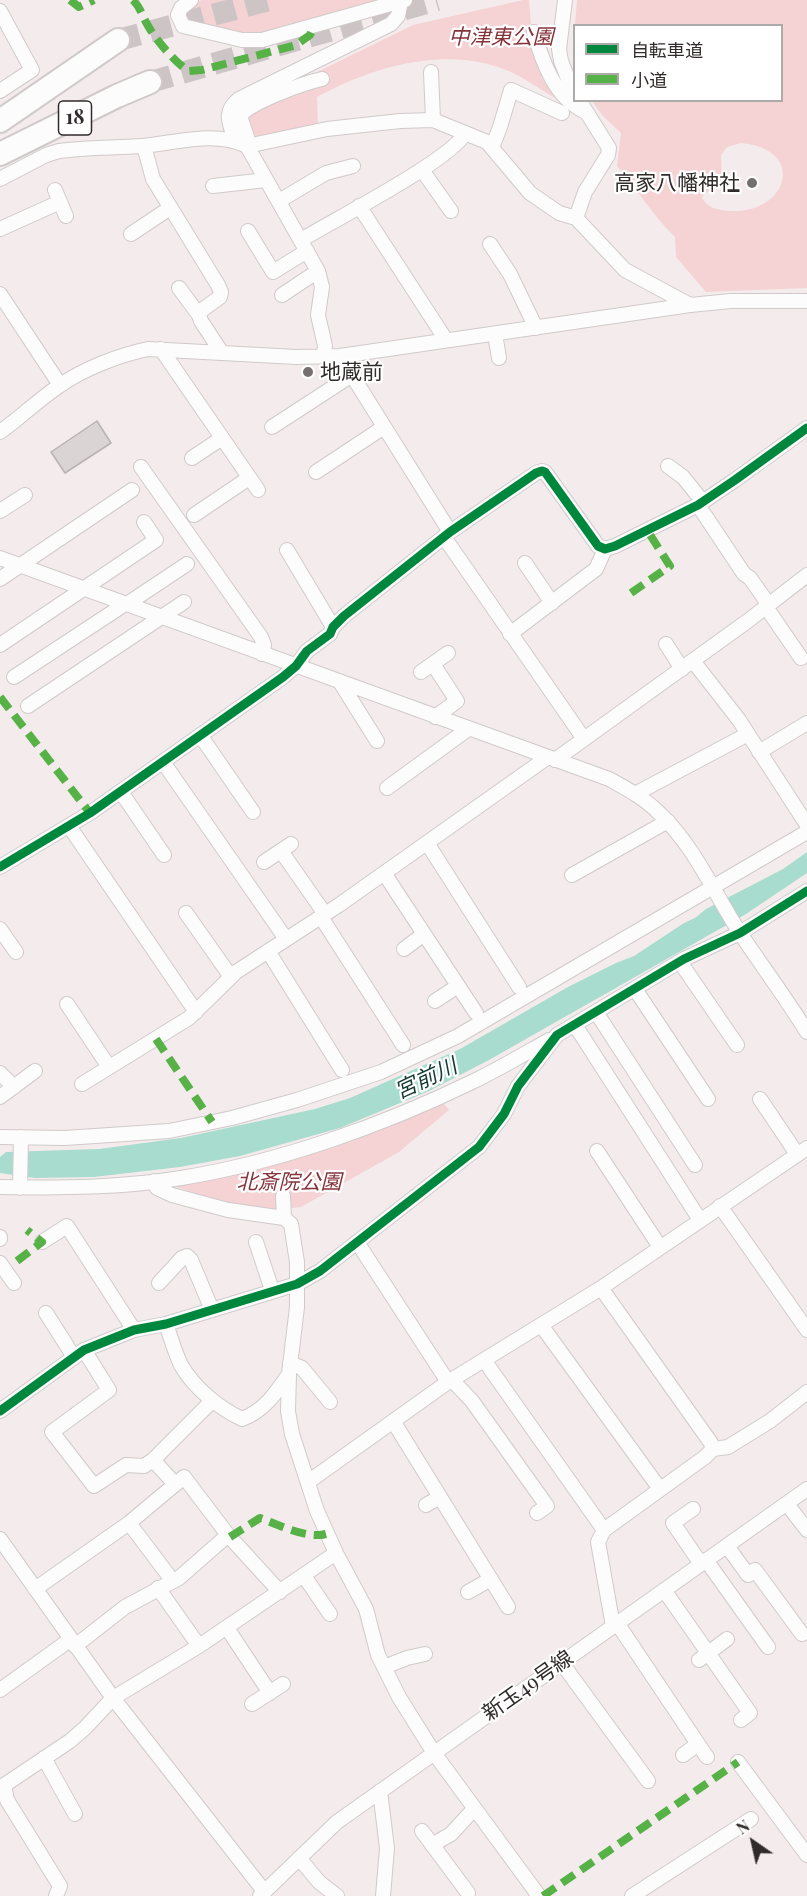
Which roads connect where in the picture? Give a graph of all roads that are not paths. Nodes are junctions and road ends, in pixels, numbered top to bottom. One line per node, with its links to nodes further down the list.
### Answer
1 (191, 0): 3 (street)
2 (565, 0): 11 (street)
3 (403, 1): 17 (street)
4 (0, 11): 10 (street)
5 (534, 32): 12 (street)
6 (118, 40): 15 (main road, 18)
7 (431, 72): 14 (street)
8 (322, 79): 17 (street)
9 (150, 82): 20 (main road, 18)
10 (0, 91)
11 (573, 92)
12 (582, 106): 31 (street)
13 (562, 113): 19 (street)
14 (433, 120): 16 (street); 17 (street)
15 (0, 121)
16 (465, 133): 19 (street); 22 (street)
17 (241, 143): 18 (street); 24 (street)
18 (144, 146): 23 (street); 28 (street)
19 (492, 148): 31 (street)
20 (0, 154)
21 (353, 166): 26 (street)
22 (422, 170): 27 (street); 29 (street)
23 (0, 179)
24 (266, 180): 25 (street); 26 (street)
25 (213, 186)
26 (279, 201): 36 (street)
27 (359, 206): 36 (street); 46 (street)
28 (170, 208): 34 (street); 43 (street)
29 (451, 211)
30 (66, 216): 32 (street)
31 (576, 218): 42 (street)
32 (0, 229)
33 (248, 231): 36 (street)
34 (131, 234)
35 (490, 244): 44 (street)
36 (304, 245): 37 (street)
37 (318, 271): 40 (street); 49 (street)
38 (179, 288): 43 (street)
39 (0, 294): 53 (street)
40 (282, 296)
41 (807, 301): 42 (street)
42 (690, 305): 44 (street)
43 (199, 315): 48 (street)
44 (536, 328): 45 (street)
45 (495, 334): 46 (street); 51 (street)
46 (446, 340): 50 (street)
47 (161, 349): 48 (street); 53 (street); 58 (street)
48 (222, 353): 49 (street)
49 (324, 355): 50 (street)
50 (340, 356): 52 (street)
51 (500, 358)
52 (352, 375): 54 (street); 55 (street)
53 (60, 385): 57 (street)
54 (384, 427): 62 (street); 71 (street)
55 (272, 428)
56 (807, 428): 68 (street)
57 (0, 432)
58 (222, 438): 59 (street); 63 (street)
59 (192, 458)
60 (668, 466): 68 (street)
61 (141, 467): 91 (street)
62 (316, 472)
63 (249, 478): 65 (street); 67 (street)
64 (132, 490): 77 (street)
65 (258, 490)
66 (25, 495): 69 (street)
67 (194, 497)
68 (700, 503): 72 (street); 84 (street)
69 (0, 511)
70 (144, 522): 80 (street)
71 (447, 535): 72 (street); 86 (street); 87 (street)
72 (605, 549): 82 (street)
73 (287, 550): 86 (street)
74 (0, 558): 77 (street)
75 (525, 563): 82 (street)
76 (187, 564): 83 (street)
77 (20, 565): 79 (street); 80 (street)
78 (807, 575): 84 (street)
79 (0, 579)
80 (85, 589): 83 (street); 89 (street)
81 (184, 602): 85 (street)
82 (552, 603): 87 (street)
83 (126, 604): 85 (street); 95 (street)
84 (768, 606): 92 (street); 93 (street)
85 (160, 617): 91 (street); 97 (street)
86 (333, 627): 94 (street)
87 (510, 634): 104 (street)
88 (666, 644): 93 (street)
89 (0, 645)
90 (448, 653): 98 (street)
91 (262, 654): 94 (street)
92 (801, 658)
93 (688, 665): 101 (street); 104 (street)
94 (296, 666): 96 (street); 102 (street)
95 (14, 677)
96 (340, 682): 98 (street); 103 (street)
97 (28, 706)
98 (435, 717): 100 (street)
99 (807, 723): 105 (street)
100 (468, 729): 106 (street); 108 (street)
101 (748, 734): 105 (street); 110 (street)
102 (200, 735): 107 (street); 111 (street)
103 (369, 737)
104 (584, 739): 106 (street)
105 (759, 752): 113 (street)
106 (551, 759): 110 (street); 116 (street)
107 (163, 762): 109 (street); 133 (street)
108 (387, 788)
109 (121, 792): 114 (street); 117 (street)
110 (635, 794): 112 (street)
111 (253, 812)
112 (668, 821): 121 (street); 122 (street)
113 (807, 825)
114 (69, 826): 119 (street); 147 (street)
115 (807, 832): 122 (street)
116 (427, 843): 120 (street); 124 (street)
117 (164, 855)
118 (264, 862): 127 (street)
119 (0, 867)
120 (384, 873): 127 (street); 132 (street)
121 (572, 874)
122 (714, 891): 129 (street); 131 (street)
123 (807, 891): 131 (street)
124 (463, 900): 125 (street); 142 (street)
125 (451, 908)
126 (186, 913): 140 (street)
127 (323, 915): 133 (street); 139 (street)
128 (636, 916): 129 (street)
129 (643, 928): 165 (street)
130 (0, 929): 136 (street)
131 (738, 930): 137 (street); 146 (street)
132 (424, 934): 134 (street); 141 (street)
133 (286, 939): 135 (street)
134 (404, 949)
135 (268, 951): 140 (street); 156 (street)
136 (16, 952)
137 (680, 962): 143 (street); 154 (street)
138 (370, 967): 139 (street)
139 (358, 975): 152 (street)
140 (231, 977): 147 (street)
141 (458, 986): 144 (street); 149 (street)
142 (519, 987)
143 (635, 989): 148 (street); 162 (street)
144 (435, 1001)
145 (68, 1004): 155 (street)
146 (801, 1010): 151 (street)
147 (196, 1012): 155 (street)
148 (596, 1012): 150 (street); 168 (street)
149 (476, 1013)
150 (575, 1024): 153 (street); 175 (street)
151 (807, 1032)
152 (401, 1035)
153 (557, 1035): 169 (street); 178 (street)
154 (737, 1045)
155 (109, 1068): 159 (street)
156 (342, 1070)
157 (35, 1071): 160 (street)
158 (0, 1073): 160 (street)
159 (82, 1084)
160 (14, 1087): 161 (street)
161 (0, 1097)
162 (708, 1098)
163 (760, 1099): 166 (street)
164 (0, 1137): 165 (street)
165 (21, 1140): 170 (street)
166 (802, 1151): 173 (street)
167 (597, 1152): 179 (street)
168 (695, 1165)
169 (154, 1181): 170 (street); 174 (street)
170 (20, 1184): 171 (street)
171 (0, 1187)
172 (283, 1196): 174 (street)
173 (720, 1206): 175 (street); 191 (street)
174 (284, 1218): 183 (street)
175 (700, 1220): 179 (street)
176 (42, 1242): 190 (street)
177 (256, 1242): 185 (street)
178 (357, 1242): 183 (street); 195 (street)
179 (660, 1247): 184 (street)
180 (0, 1263): 181 (street)
181 (14, 1283)
182 (159, 1283): 186 (street)
183 (297, 1284): 185 (street); 194 (street)
184 (601, 1288): 189 (street); 201 (street)
185 (272, 1290): 186 (street)
186 (212, 1310): 188 (street)
187 (46, 1313): 192 (street)
188 (166, 1324): 190 (street); 197 (street)
189 (541, 1325): 193 (street); 206 (street)
190 (134, 1330): 192 (street)
191 (807, 1330)
192 (79, 1354): 199 (street); 202 (street)
193 (484, 1360): 195 (street); 213 (street)
194 (289, 1368): 197 (street); 198 (street); 203 (street)
195 (450, 1381): 200 (street); 211 (street)
196 (807, 1392): 201 (street)
197 (213, 1401): 202 (street)
198 (330, 1402)
199 (0, 1410)
200 (393, 1421): 203 (street); 207 (street)
201 (713, 1449): 206 (street)
202 (153, 1460): 204 (street)
203 (308, 1482): 218 (street)
204 (175, 1484): 212 (street); 215 (street)
205 (807, 1489): 208 (street, 新玉49号線)
206 (660, 1490): 213 (street)
207 (440, 1497): 209 (street); 221 (street)
208 (787, 1504): 214 (street); 217 (street, 新玉49号線)
209 (426, 1505)
210 (693, 1509): 219 (street)
211 (537, 1513)
212 (129, 1523): 222 (street); 224 (street)
213 (604, 1530): 230 (street)
214 (807, 1530)
215 (228, 1535): 222 (street); 226 (street)
216 (0, 1539): 224 (street)
217 (727, 1546): 219 (street, 新玉49号線); 232 (street)
218 (336, 1553): 220 (street); 240 (street)
219 (703, 1562): 225 (street, 新玉49号線); 236 (street)
220 (304, 1576): 226 (street); 229 (street)
221 (490, 1579): 227 (street); 228 (street)
222 (172, 1580): 223 (street)
223 (158, 1588): 234 (street); 235 (street)
224 (35, 1589): 234 (street)
225 (664, 1590): 230 (street, 新玉49号線); 238 (street)
226 (280, 1592): 231 (street)
227 (468, 1592)
228 (508, 1607)
229 (330, 1614)
230 (615, 1624): 239 (street, 新玉49号線); 247 (street)
231 (227, 1628): 235 (street); 243 (street)
232 (801, 1634)
233 (727, 1639): 238 (street)
234 (73, 1643): 242 (street); 244 (street)
235 (199, 1647): 244 (street)
236 (768, 1647)
237 (425, 1654): 240 (street)
238 (704, 1657): 246 (street)
239 (561, 1662): 248 (street, 新玉49号線); 253 (street)
240 (384, 1667): 248 (street)
241 (283, 1684): 243 (street)
242 (0, 1690)
243 (270, 1693): 245 (street)
244 (113, 1698): 251 (street); 264 (street)
245 (252, 1704)
246 (741, 1720)
247 (698, 1744): 249 (street); 250 (street)
248 (434, 1753): 255 (street, 新玉49号線); 256 (street)
249 (683, 1755)
250 (707, 1757)
251 (44, 1758): 254 (street); 257 (street)
252 (738, 1762): 261 (street)
253 (648, 1781)
254 (2, 1787): 265 (street)
255 (380, 1791): 262 (street, 新玉49号線); 267 (street)
256 (474, 1809): 260 (street); 268 (street)
257 (75, 1814)
258 (732, 1815): 269 (street)
259 (422, 1831): 260 (street)
260 (432, 1845): 263 (street)
261 (807, 1855)
262 (299, 1858): 264 (street, 新玉49号線); 266 (street)
263 (468, 1893)
264 (262, 1894)
265 (56, 1896)
266 (337, 1896)
267 (383, 1896)
268 (537, 1896)
269 (632, 1896)

